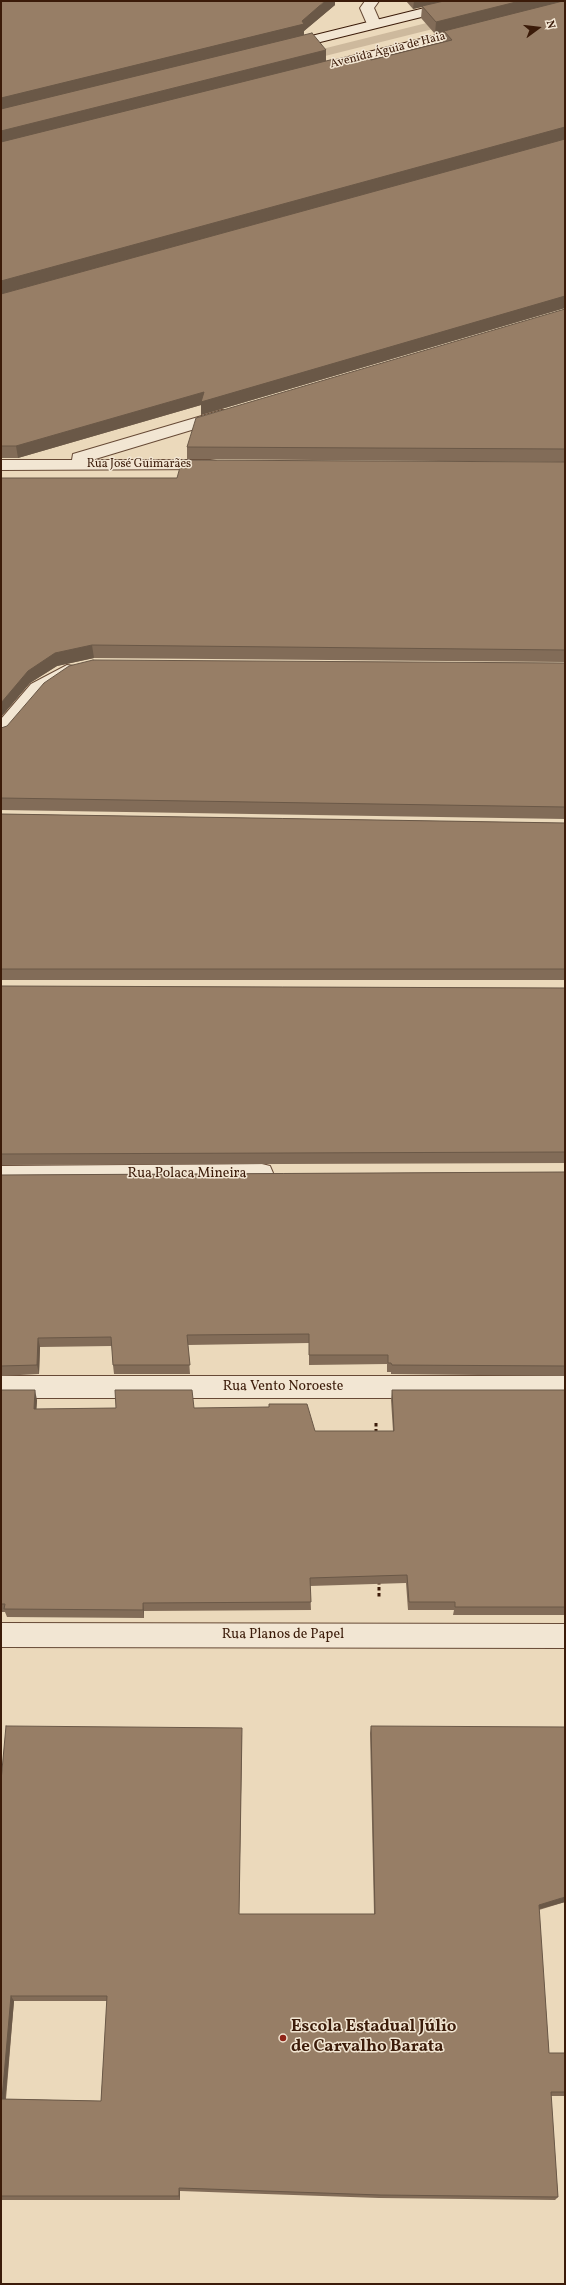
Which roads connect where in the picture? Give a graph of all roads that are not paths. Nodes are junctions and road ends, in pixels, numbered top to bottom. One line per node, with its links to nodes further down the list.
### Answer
1 (469, 1): 3 (street)
2 (368, 2): 3 (street)
3 (374, 24): 5 (street)
4 (488, 26): 6 (street, Avenida Águia de Haia)
5 (271, 50)
6 (294, 75)
7 (240, 410): 8 (street)
8 (58, 464): 9 (street, Rua José Guimarães); 10 (street, Rua José Guimarães)
9 (1, 465)
10 (224, 465)
11 (86, 667): 12 (street)
12 (1, 732)
13 (281, 1173): 14 (street, Rua Polaca Mineira)
14 (1, 1175)
15 (1, 1387): 16 (street, Rua Vento Noroeste)
16 (565, 1387)
17 (1, 1635): 18 (street, Rua Planos de Papel)
18 (565, 1636)

